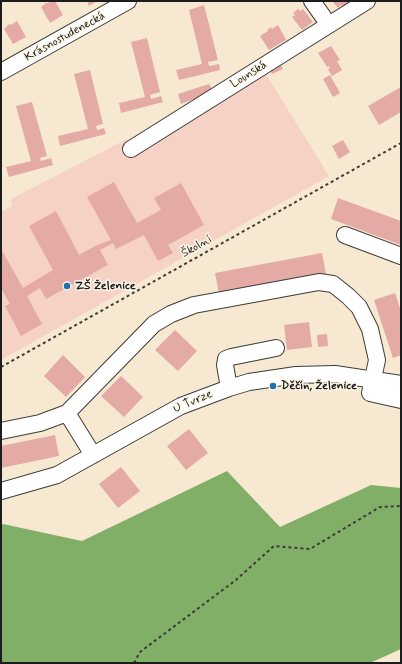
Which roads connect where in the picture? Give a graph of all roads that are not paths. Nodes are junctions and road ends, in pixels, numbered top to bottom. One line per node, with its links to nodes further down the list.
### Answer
1 (128, 1): 5 (street, Krásnostudenecká)
2 (312, 1): 4 (street)
3 (367, 1): 4 (street, Lounská)
4 (329, 25): 6 (street, Lounská)
5 (1, 72)
6 (131, 149)
7 (345, 235): 8 (street)
8 (401, 256)
9 (276, 348): 12 (street)
10 (373, 379): 11 (street, U Tvrze); 12 (street, U Tvrze); 13 (street); 14 (street)
11 (401, 384)
12 (229, 388): 16 (street, U Tvrze)
13 (401, 400)
14 (67, 413): 15 (street); 16 (street)
15 (1, 431)
16 (93, 454): 17 (street, U Tvrze)
17 (1, 491)

